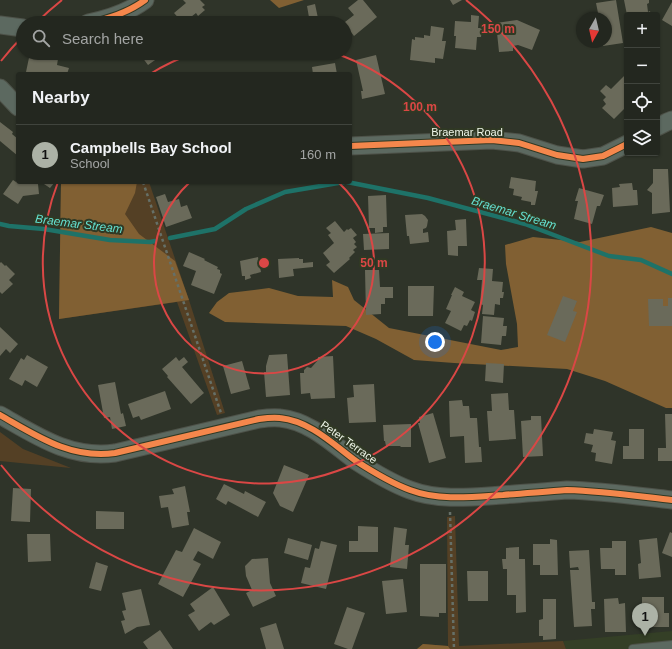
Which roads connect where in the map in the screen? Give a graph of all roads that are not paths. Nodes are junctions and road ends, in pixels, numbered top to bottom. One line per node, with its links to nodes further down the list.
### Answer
1 (145, 0): 2 (street)
2 (112, 16)
3 (0, 25): 4 (street)
4 (16, 27)
5 (0, 88): 6 (street)
6 (16, 105)
7 (672, 120): 8 (street)
8 (660, 126)
9 (352, 146): 10 (street, Braemar Road)
10 (624, 146)
11 (0, 415): 12 (street, Peter Terrace)
12 (672, 500)
13 (672, 645): 14 (lane)
14 (633, 649)

